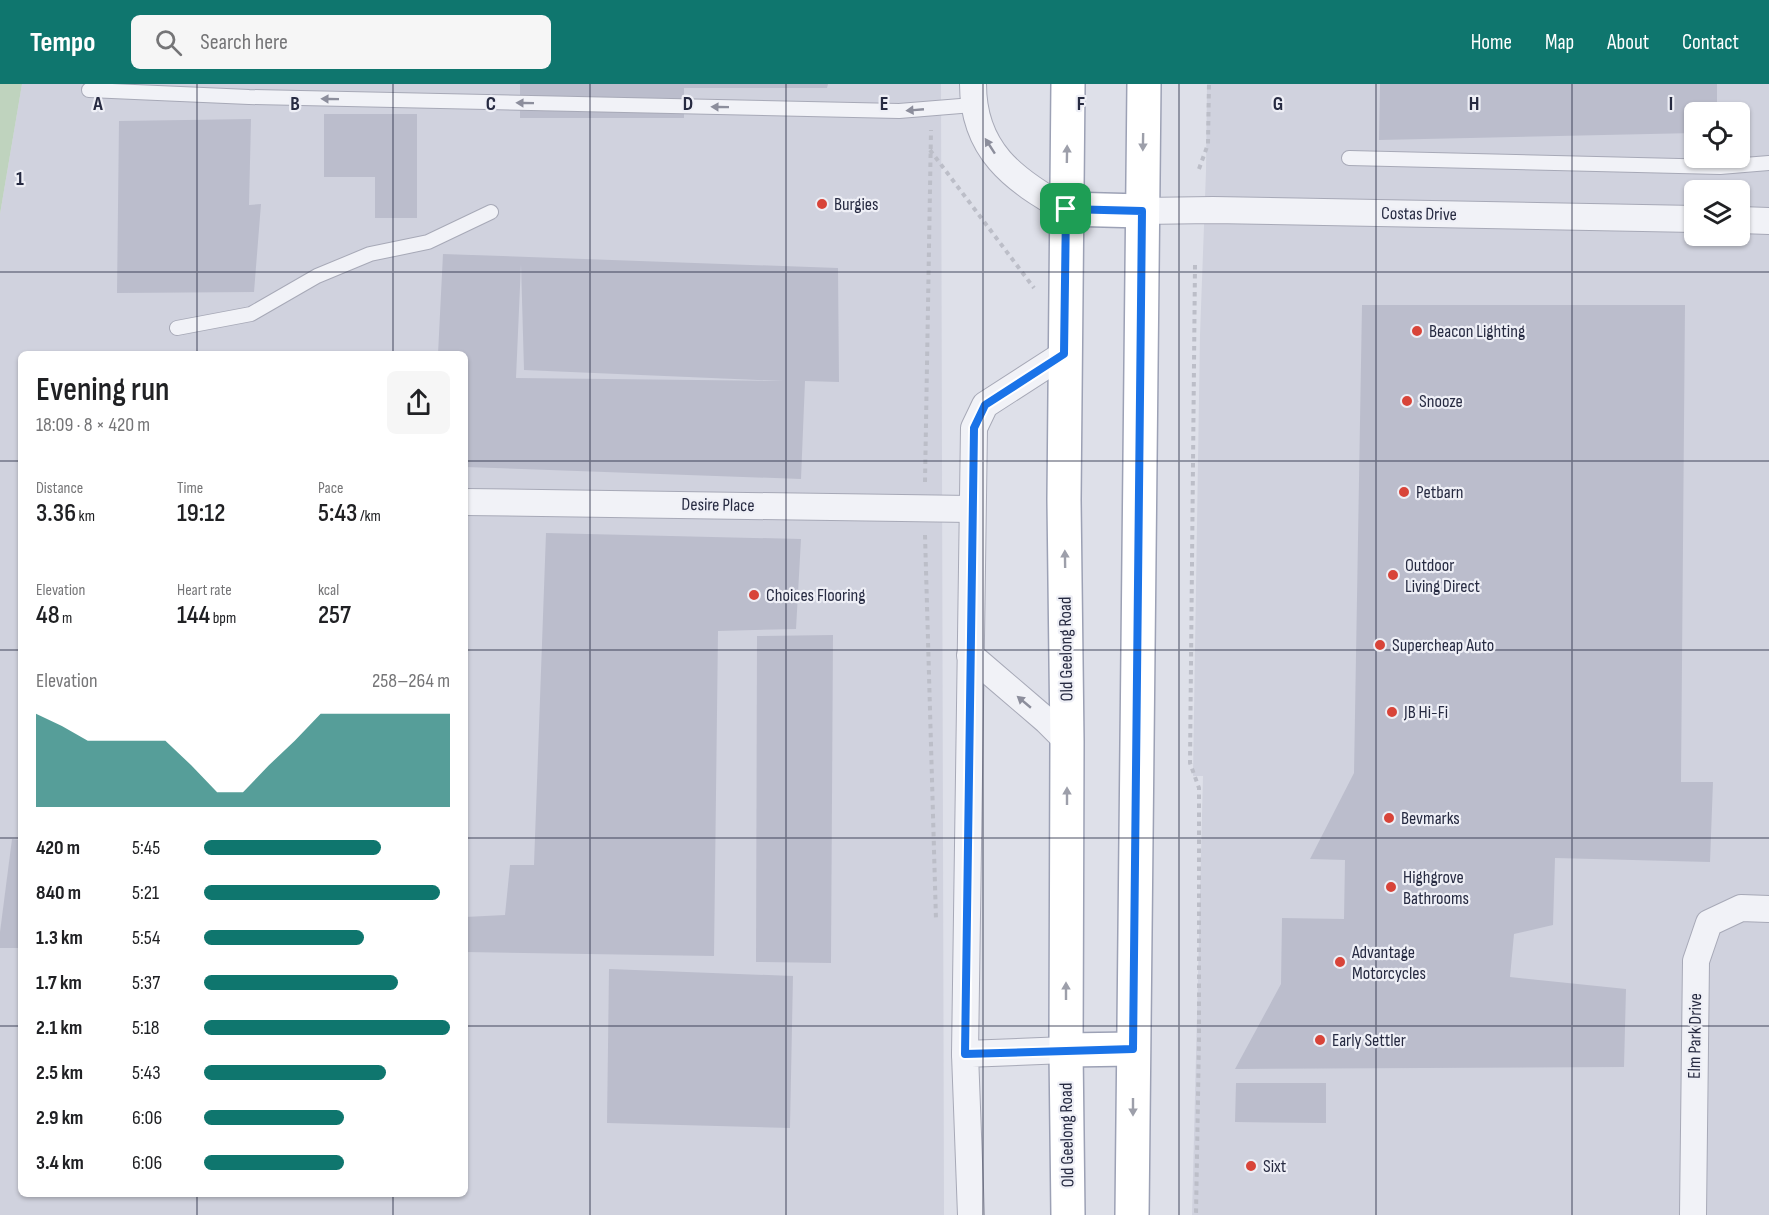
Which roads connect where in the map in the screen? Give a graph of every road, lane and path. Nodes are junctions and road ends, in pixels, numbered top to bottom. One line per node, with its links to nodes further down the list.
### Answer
1 (1068, 84): 11 (main road, Old Geelong Road, one-way to 1)
2 (1144, 84): 12 (main road, one-way to 12)
3 (1209, 84): 10 (path)
4 (89, 90): 6 (lane, one-way to 4)
5 (973, 94): 6 (lane); 11 (street, one-way to 5)
6 (931, 108): 7 (path)
7 (930, 150): 18 (path); 22 (path)
8 (1349, 158): 9 (lane)
9 (1769, 163)
10 (1198, 169)
11 (1066, 209): 12 (main road); 20 (main road, Old Geelong Road)
12 (1142, 211): 14 (street, Costas Drive); 28 (main road)
13 (491, 212): 19 (lane)
14 (1684, 219)
15 (1750, 220): 16 (street)
16 (1769, 221)
17 (1195, 265): 34 (path)
18 (1042, 292)
19 (177, 328)
20 (1064, 354): 23 (street); 25 (main road, Old Geelong Road, one-way to 20)
21 (468, 502): 22 (street, Desire Place)
22 (924, 508): 23 (street, Desire Place); 27 (path)
23 (971, 508): 24 (street)
24 (969, 654): 25 (street, one-way to 24); 30 (street)
25 (1067, 741): 29 (main road, Old Geelong Road, one-way to 25)
26 (1769, 909): 35 (street, Elm Park Drive)
27 (936, 924)
28 (1133, 1049): 29 (main road); 33 (main road, one-way to 33)
29 (1066, 1050): 30 (street); 32 (main road, Old Geelong Road)
30 (965, 1054): 31 (street)
31 (966, 1209)
32 (1068, 1215)
33 (1132, 1215)
34 (1196, 1215)
35 (1693, 1215)

